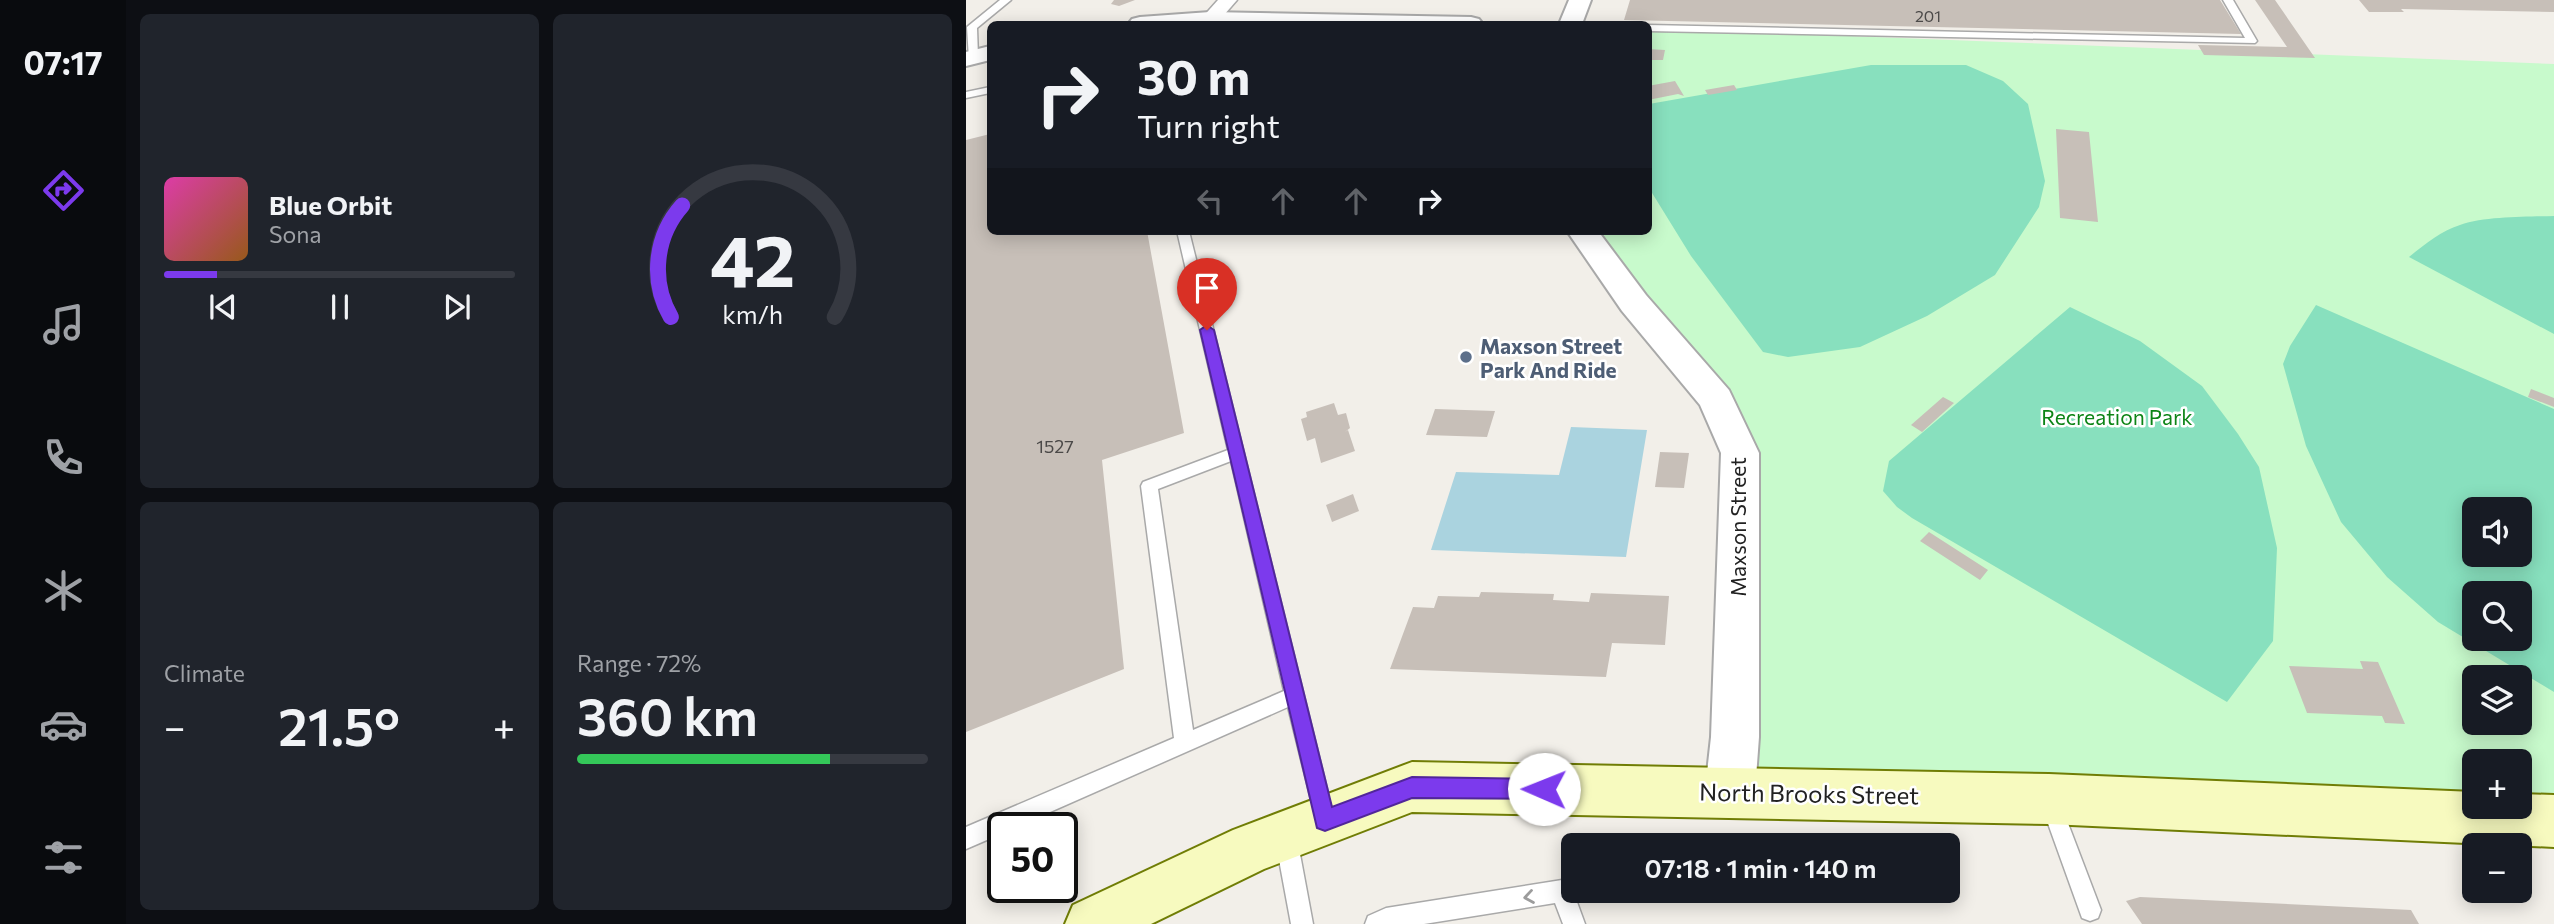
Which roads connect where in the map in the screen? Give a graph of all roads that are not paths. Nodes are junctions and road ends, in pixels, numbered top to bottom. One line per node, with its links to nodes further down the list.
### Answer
1 (1006, 0): 10 (lane)
2 (1228, 0): 5 (street)
3 (1580, 0): 8 (street)
4 (2228, 0): 9 (lane)
5 (1210, 19): 6 (street); 7 (street)
6 (1182, 21)
7 (1314, 21)
8 (1572, 21)
9 (1652, 28)
10 (976, 56)
11 (987, 91): 12 (lane)
12 (966, 95)
13 (1184, 235): 15 (lane)
14 (1585, 235): 18 (street, Maxson Street)
15 (1236, 453): 16 (lane); 17 (lane)
16 (1295, 695): 17 (lane); 21 (lane)
17 (1185, 743): 22 (lane)
18 (1730, 791): 19 (main road, North Brooks Street); 21 (main road, North Brooks Street)
19 (2049, 799): 20 (main road, North Brooks Street); 23 (lane)
20 (2554, 821)
21 (1305, 828): 24 (main road, North Brooks Street); 26 (lane)
22 (966, 838)
23 (2090, 910)
24 (1141, 912): 25 (main road, North Brooks Street)
25 (1092, 924)
26 (1302, 924)
27 (1376, 924): 28 (lane, one-way to 27)
28 (1574, 924)

